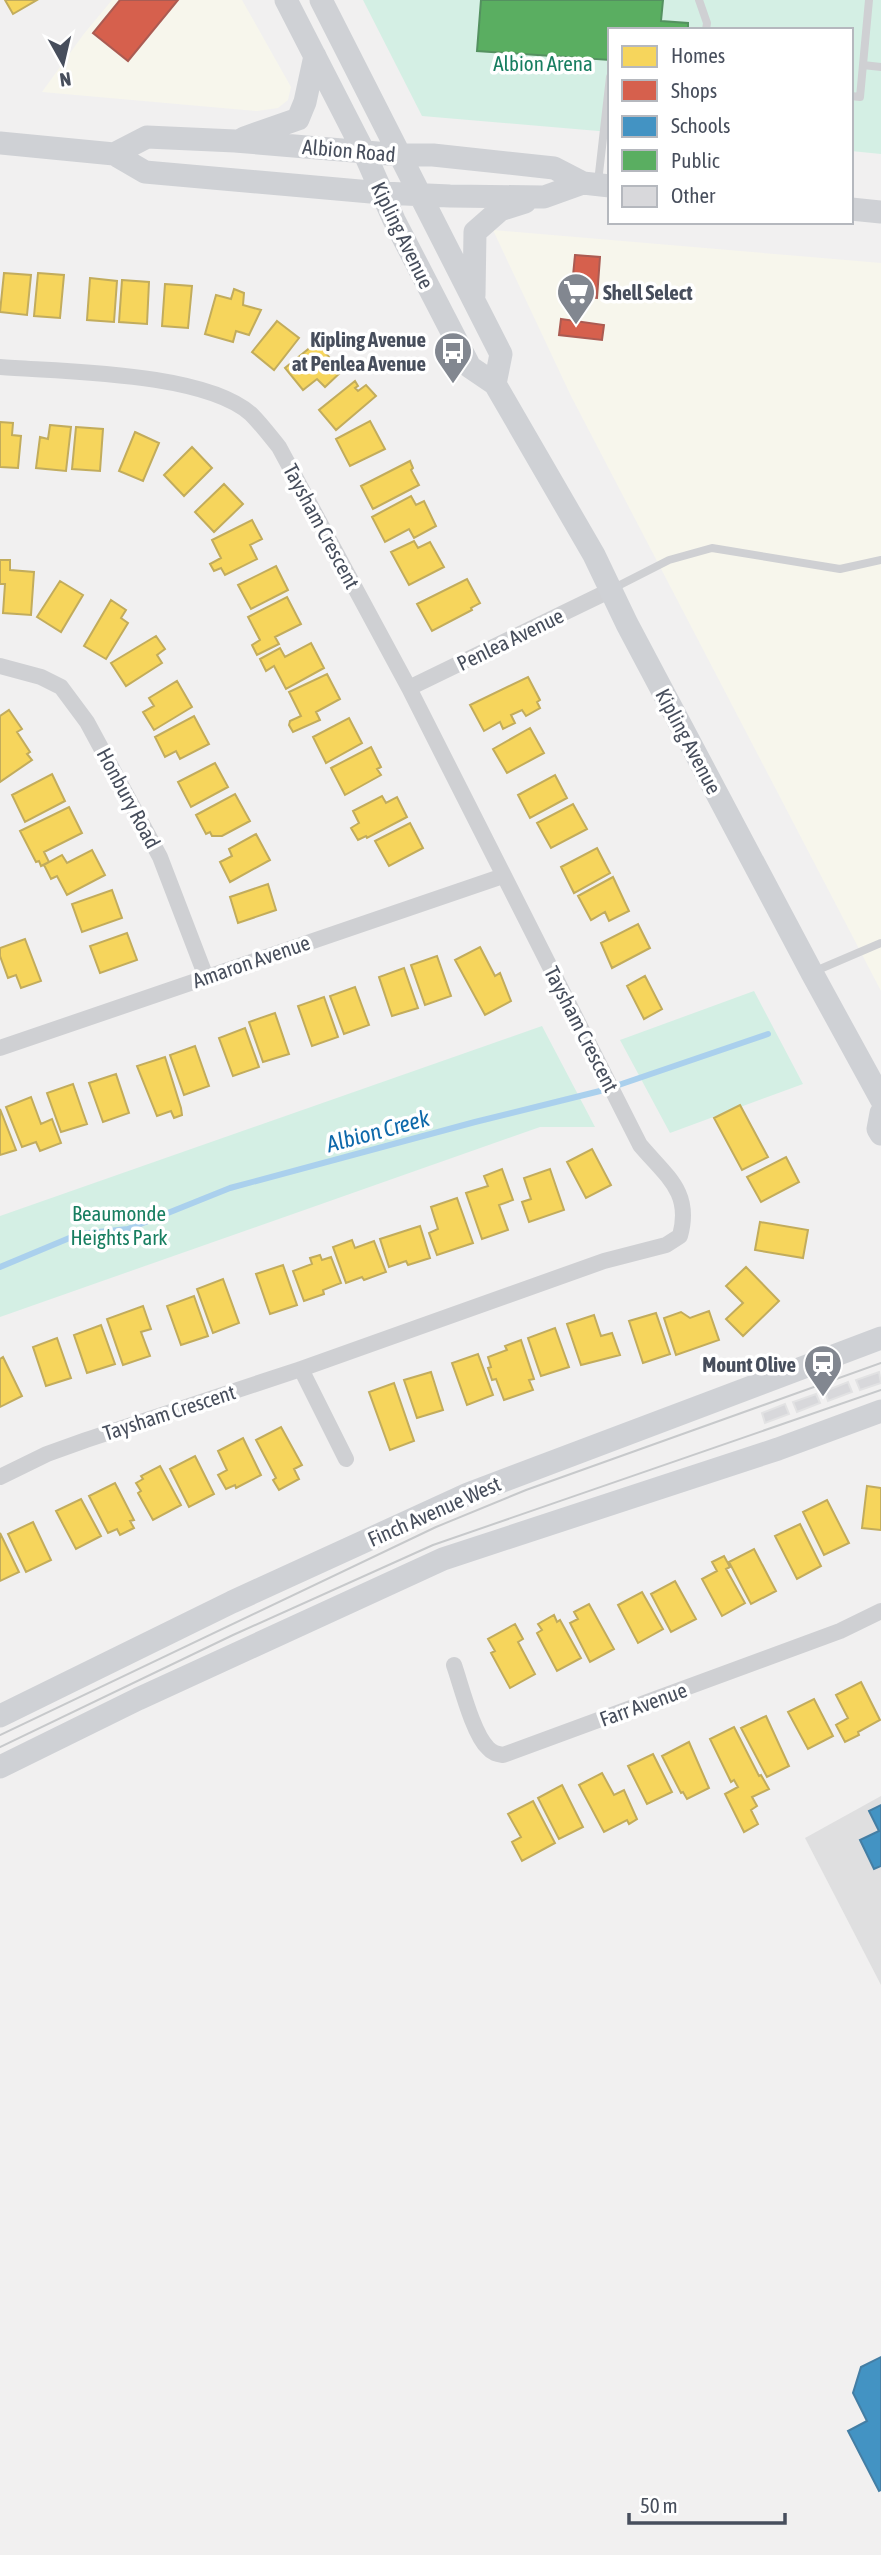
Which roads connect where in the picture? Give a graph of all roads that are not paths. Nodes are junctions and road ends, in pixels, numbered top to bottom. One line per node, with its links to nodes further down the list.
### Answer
1 (286, 0): 6 (main road, Kipling Avenue)
2 (321, 0): 15 (main road, Kipling Avenue)
3 (698, 0): 5 (lane)
4 (869, 0): 7 (lane)
5 (706, 28)
6 (315, 56): 11 (main road); 13 (main road, Kipling Avenue)
7 (863, 65): 8 (lane); 10 (lane)
8 (881, 67)
9 (608, 94): 16 (lane)
10 (853, 96)
11 (234, 141): 13 (main road, Albion Road); 14 (main road, Albion Road)
12 (0, 143): 14 (main road, Albion Road)
13 (364, 152): 15 (main road, Albion Road); 17 (main road, Kipling Avenue)
14 (114, 154): 17 (main road, Albion Road)
15 (401, 155): 16 (main road, Albion Road); 18 (main road, Kipling Avenue)
16 (597, 185): 19 (main road, Albion Road)
17 (382, 193): 18 (main road, Albion Road); 24 (main road, Kipling Avenue)
18 (420, 195): 19 (main road, Albion Road); 22 (main road, Kipling Avenue)
19 (544, 197): 22 (main road)
20 (853, 209): 21 (main road)
21 (881, 212)
22 (474, 302): 24 (main road, Kipling Avenue)
23 (0, 367): 28 (street, Taysham Crescent)
24 (495, 384): 26 (main road, Kipling Avenue)
25 (881, 560): 26 (lane)
26 (611, 590): 28 (street, Penlea Avenue); 31 (main road, Kipling Avenue)
27 (0, 666): 32 (street, Honbury Road)
28 (409, 688): 29 (street, Taysham Crescent)
29 (503, 876): 32 (street, Amaron Avenue); 38 (street, Taysham Crescent)
30 (881, 943): 31 (lane)
31 (812, 973): 34 (main road, Kipling Avenue)
32 (206, 977): 33 (street, Amaron Avenue)
33 (0, 1048)
34 (881, 1099)
35 (881, 1113): 36 (main road)
36 (881, 1135)
37 (881, 1338): 44 (main road, Finch Avenue West)
38 (301, 1368): 40 (street); 41 (street, Taysham Crescent)
39 (881, 1412): 45 (main road)
40 (346, 1459)
41 (0, 1477)
42 (881, 1611): 43 (street, Farr Avenue)
43 (454, 1665)
44 (0, 1716)
45 (0, 1767)

